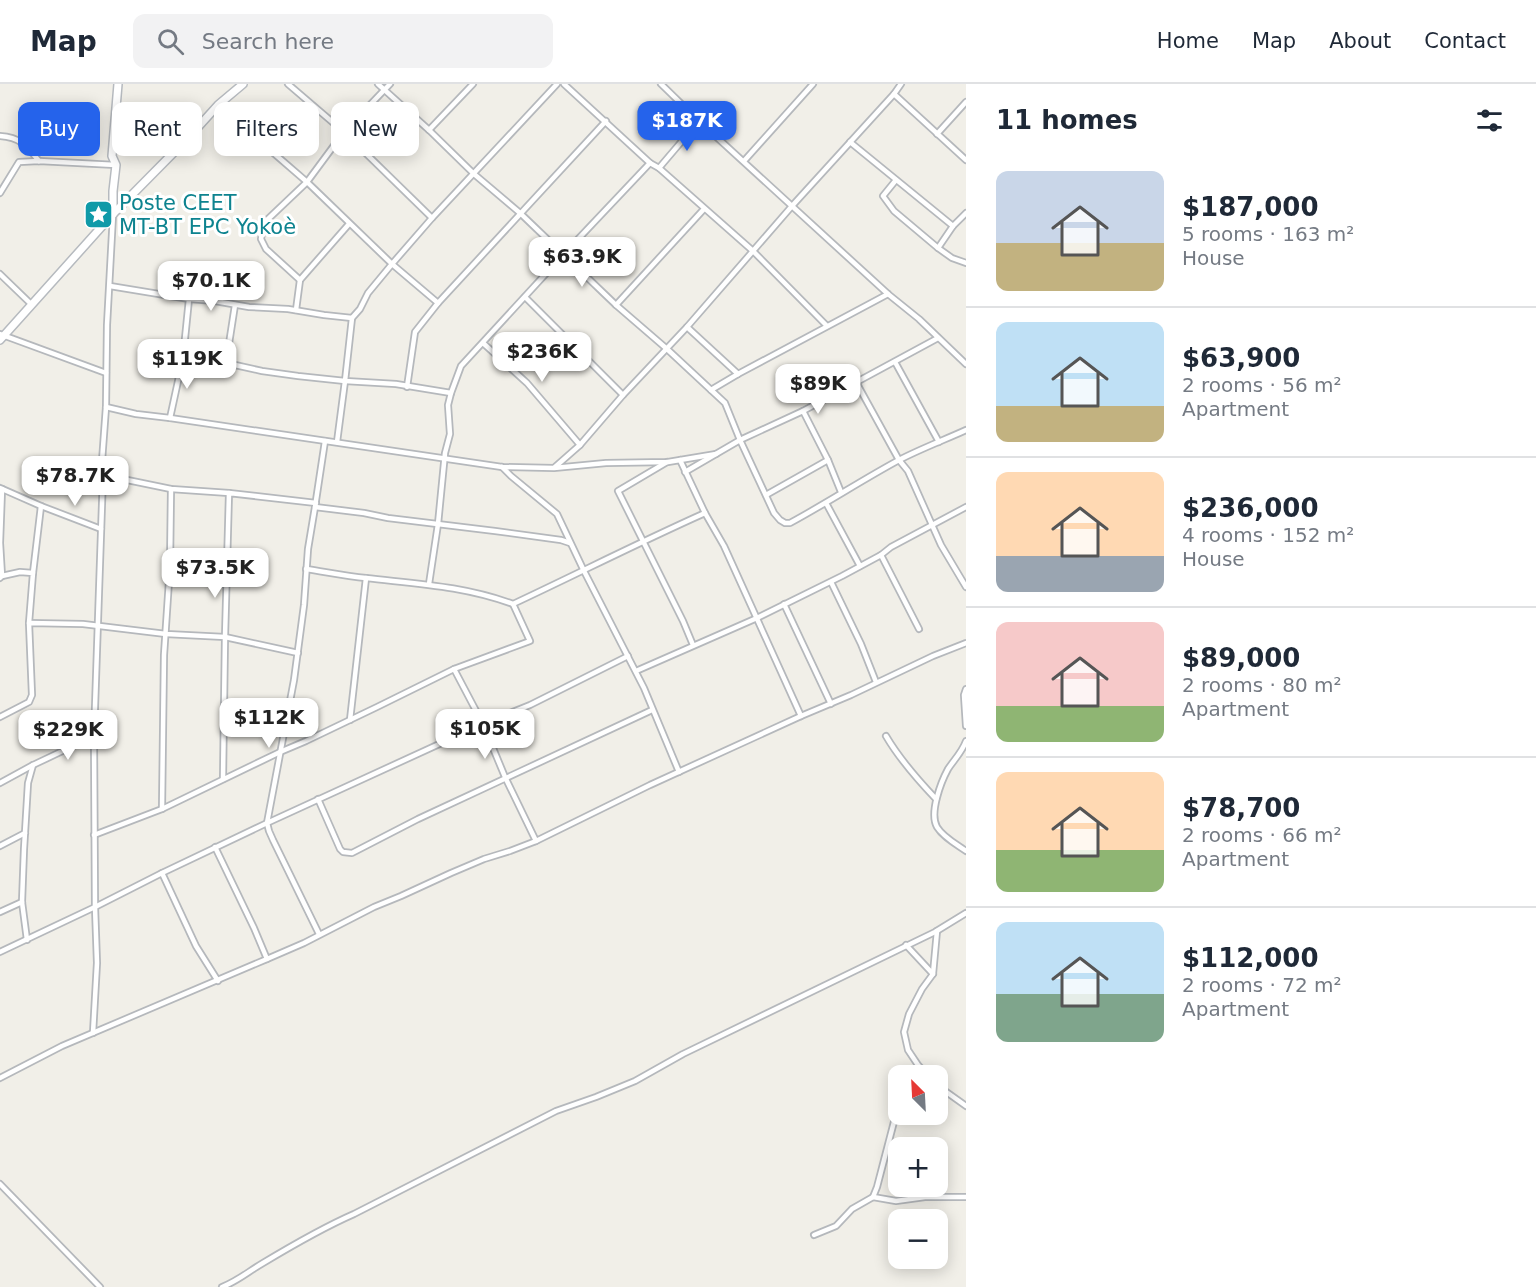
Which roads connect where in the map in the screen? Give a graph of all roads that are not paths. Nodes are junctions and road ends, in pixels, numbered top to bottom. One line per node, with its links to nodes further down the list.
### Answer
1 (118, 84): 32 (street)
2 (243, 84): 14 (street)
3 (288, 84): 18 (street)
4 (378, 84): 12 (street)
5 (390, 84): 12 (street)
6 (473, 84): 21 (street)
7 (557, 84): 34 (street)
8 (564, 84): 19 (street)
9 (661, 84): 20 (street)
10 (813, 84): 30 (street)
11 (901, 84): 13 (street)
12 (384, 90): 15 (street); 21 (street)
13 (894, 94): 22 (street); 24 (street)
14 (222, 102)
15 (373, 102)
16 (966, 102): 22 (street)
17 (214, 109): 42 (street)
18 (331, 121)
19 (606, 121): 31 (street); 40 (street)
20 (699, 121): 30 (street); 33 (street)
21 (429, 130): 34 (street)
22 (937, 134): 28 (street)
23 (0, 136): 29 (street)
24 (850, 142): 35 (street); 38 (street)
25 (331, 150): 36 (street)
26 (277, 156): 36 (street)
27 (369, 156): 43 (street)
28 (966, 160)
29 (39, 161): 32 (street); 37 (street)
30 (744, 161): 38 (street)
31 (650, 163): 33 (street); 48 (street)
32 (116, 165): 42 (street)
33 (658, 168): 39 (street)
34 (474, 174): 40 (street); 43 (street)
35 (896, 180): 45 (street); 46 (street)
36 (307, 182): 44 (street); 52 (street)
37 (1, 191)
38 (792, 206): 47 (street); 54 (street)
39 (704, 209): 47 (street); 60 (street)
40 (520, 213): 48 (street); 57 (street)
41 (966, 213): 45 (street)
42 (113, 214): 53 (street); 58 (street)
43 (432, 218): 50 (street)
44 (350, 225): 50 (street); 52 (street)
45 (953, 226): 46 (street)
46 (938, 248): 49 (street)
47 (753, 251): 63 (street); 64 (street)
48 (564, 254): 55 (street); 60 (street)
49 (966, 263)
50 (392, 264): 57 (street); 62 (street)
51 (0, 274): 58 (street)
52 (300, 280): 61 (street)
53 (110, 286): 56 (street); 73 (street)
54 (888, 294): 63 (street); 66 (street)
55 (525, 297): 67 (street); 80 (street)
56 (189, 299): 59 (street); 69 (street)
57 (438, 303): 77 (street)
58 (31, 304): 65 (street)
59 (235, 305): 61 (street); 71 (street)
60 (616, 305): 68 (street)
61 (296, 310): 62 (street)
62 (352, 318): 75 (street)
63 (827, 326): 74 (street)
64 (687, 327): 68 (street); 74 (street)
65 (1, 337): 73 (street)
66 (938, 338): 70 (street); 72 (street)
67 (483, 343): 79 (street); 89 (street)
68 (667, 349): 78 (street); 80 (street)
69 (183, 358): 71 (street); 83 (street)
70 (896, 362): 76 (street); 88 (street)
71 (226, 363): 75 (street)
72 (966, 364)
73 (106, 373): 81 (street)
74 (738, 374): 78 (street)
75 (345, 381): 77 (street); 87 (street)
76 (856, 382): 82 (street); 94 (street)
77 (407, 387): 79 (street)
78 (711, 390): 85 (street)
79 (451, 393): 91 (street)
80 (623, 395): 89 (street)
81 (106, 407): 83 (street); 99 (street)
82 (803, 411): 85 (street); 93 (street)
83 (170, 418): 86 (street)
84 (966, 430): 88 (street)
85 (740, 440): 90 (street); 104 (street)
86 (325, 441): 87 (street); 106 (street)
87 (337, 442): 91 (street)
88 (939, 442): 94 (street)
89 (580, 445): 97 (street)
90 (716, 454): 92 (street); 98 (street)
91 (445, 459): 96 (street); 110 (street)
92 (680, 460): 95 (street); 98 (street)
93 (828, 460): 102 (street); 104 (street)
94 (899, 460): 102 (street); 111 (street)
95 (668, 462): 97 (street); 113 (street)
96 (502, 467): 97 (street); 114 (street)
97 (554, 468)
98 (686, 472): 109 (street)
99 (103, 475): 101 (street); 112 (street)
100 (1, 488): 107 (street); 120 (street)
101 (171, 489): 103 (street); 131 (street)
102 (842, 492): 105 (street)
103 (230, 493): 106 (street); 132 (street)
104 (766, 495): 105 (street)
105 (826, 503): 116 (street)
106 (316, 505): 110 (street); 117 (street)
107 (41, 506): 112 (street); 119 (street)
108 (966, 507): 111 (street)
109 (705, 513): 113 (street); 127 (street)
110 (438, 524): 114 (street); 123 (street)
111 (932, 525): 115 (street); 124 (street)
112 (101, 529): 129 (street)
113 (644, 541): 118 (street); 134 (street)
114 (570, 543): 118 (street)
115 (881, 555): 116 (street); 130 (street)
116 (860, 566): 122 (street)
117 (306, 568): 121 (street); 135 (street)
118 (584, 571): 125 (street); 136 (street)
119 (33, 573): 120 (street); 128 (street)
120 (1, 577)
121 (366, 578): 123 (street); 145 (street)
122 (831, 582): 126 (street); 139 (street)
123 (429, 584): 125 (street)
124 (966, 587)
125 (513, 604): 137 (street)
126 (784, 604): 127 (street); 141 (street)
127 (757, 618): 134 (street); 143 (street)
128 (29, 623): 129 (street); 144 (street)
129 (98, 626): 131 (street); 148 (street)
130 (919, 629)
131 (166, 634): 132 (street); 159 (street)
132 (225, 637): 135 (street); 155 (street)
133 (966, 643): 139 (street)
134 (693, 645): 138 (street)
135 (298, 652): 151 (street)
136 (628, 656): 138 (street); 146 (street)
137 (454, 669): 145 (street); 146 (street)
138 (636, 671): 142 (street)
139 (876, 682): 141 (street)
140 (966, 689): 147 (street)
141 (831, 704): 143 (street)
142 (652, 710): 153 (street); 154 (street)
143 (801, 716): 153 (street)
144 (0, 717)
145 (350, 720): 151 (street)
146 (483, 724): 154 (street); 157 (street)
147 (966, 726)
148 (94, 736): 152 (street); 162 (street)
149 (886, 736): 158 (street)
150 (966, 741): 158 (street)
151 (280, 752): 155 (street); 160 (street)
152 (33, 765): 156 (street); 161 (street)
153 (680, 772): 163 (street)
154 (505, 777): 157 (street); 163 (street)
155 (223, 779): 159 (street)
156 (0, 783)
157 (318, 799): 160 (street)
158 (936, 799): 166 (street)
159 (162, 809): 162 (street)
160 (267, 823): 165 (street); 173 (street)
161 (25, 833): 164 (street); 168 (street)
162 (94, 835): 169 (street)
163 (536, 841): 173 (street)
164 (0, 846)
165 (215, 847): 167 (street); 177 (street)
166 (966, 851)
167 (162, 873): 169 (street); 179 (street)
168 (22, 902): 170 (street); 174 (street)
169 (95, 907): 174 (street); 180 (street)
170 (0, 912)
171 (966, 913): 172 (street)
172 (937, 931): 175 (street); 178 (street)
173 (320, 934): 177 (street)
174 (27, 940): 176 (street)
175 (906, 945): 178 (street); 191 (street)
176 (0, 952)
177 (267, 960): 179 (street)
178 (933, 974): 181 (street)
179 (218, 981): 180 (street)
180 (93, 1033): 182 (street)
181 (918, 1065)
182 (0, 1078)
183 (948, 1093): 184 (street)
184 (966, 1106)
185 (893, 1125): 187 (street)
186 (0, 1184): 190 (street)
187 (873, 1197): 188 (street); 189 (street)
188 (966, 1197)
189 (813, 1235)
190 (100, 1287)
191 (222, 1287)

